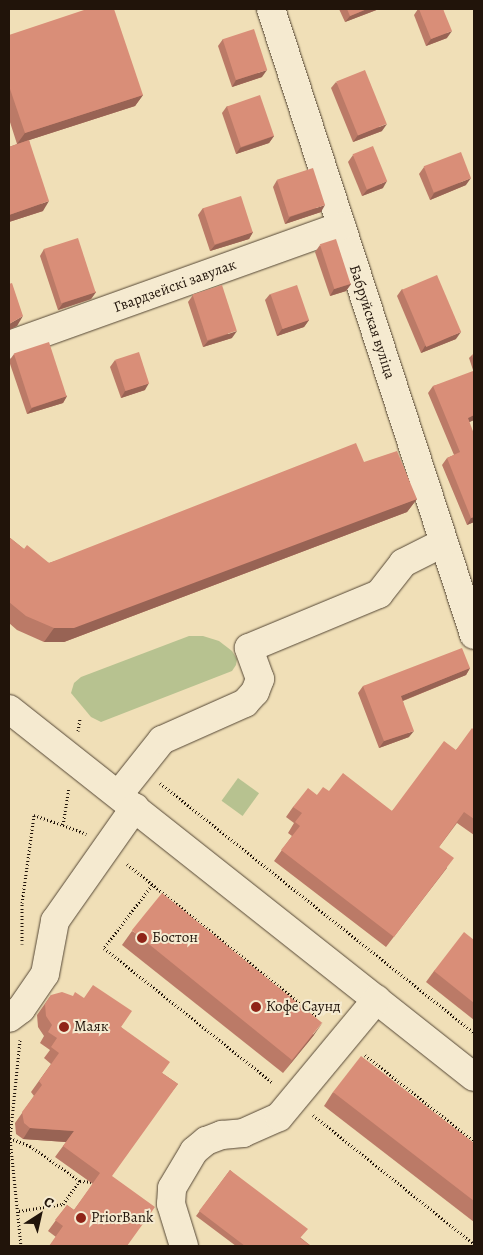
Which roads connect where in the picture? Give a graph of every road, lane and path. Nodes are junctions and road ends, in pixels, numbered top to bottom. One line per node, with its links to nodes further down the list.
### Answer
1 (271, 9): 2 (street, Бабруйская вуліца)
2 (341, 226): 3 (street, Гвардзейскі завулак); 4 (street, Бабруйская вуліца)
3 (9, 345)
4 (443, 544): 5 (street, Бабруйская вуліца); 7 (street)
5 (474, 636)
6 (9, 709): 8 (street)
7 (140, 767): 8 (street); 14 (path)
8 (127, 800): 10 (street); 12 (street)
9 (63, 825): 10 (path)
10 (106, 848): 11 (path); 13 (street)
11 (152, 885): 15 (path); 17 (path)
12 (377, 999): 15 (street); 16 (street)
13 (9, 1018)
14 (474, 1033)
15 (344, 1038): 17 (street); 19 (path)
16 (474, 1077)
17 (294, 1100): 23 (path); 24 (street)
18 (10, 1138): 20 (path)
19 (474, 1141)
20 (80, 1181): 21 (path); 22 (path)
21 (100, 1182)
22 (19, 1211)
23 (474, 1244)
24 (184, 1246)

